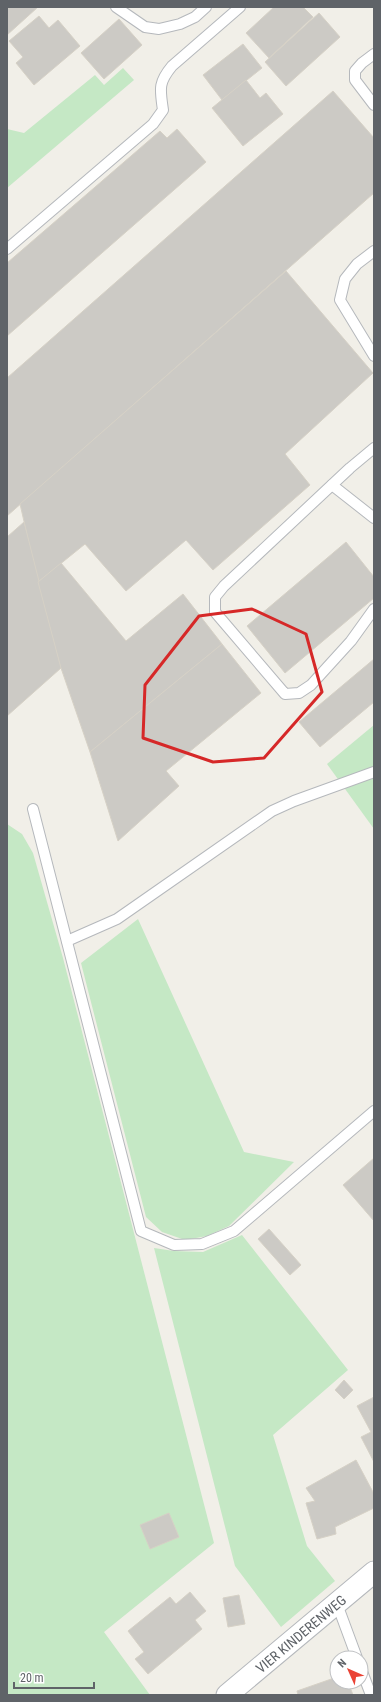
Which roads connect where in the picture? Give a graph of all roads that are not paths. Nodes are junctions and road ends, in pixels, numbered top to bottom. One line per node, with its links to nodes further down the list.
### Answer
1 (116, 7): 2 (lane)
2 (206, 7)
3 (240, 7): 6 (lane)
4 (374, 54): 5 (lane)
5 (374, 105)
6 (7, 249)
7 (374, 251): 8 (lane)
8 (374, 356)
9 (374, 448): 10 (lane)
10 (332, 485): 11 (lane); 12 (lane)
11 (374, 518)
12 (374, 609)
13 (374, 772): 15 (lane)
14 (33, 809): 15 (lane)
15 (67, 941): 16 (lane)
16 (374, 1111)
17 (374, 1572): 18 (street, VIER KINDERENWEG)
18 (337, 1604): 19 (lane); 20 (street, VIER KINDERENWEG)
19 (354, 1650)
20 (228, 1695)

